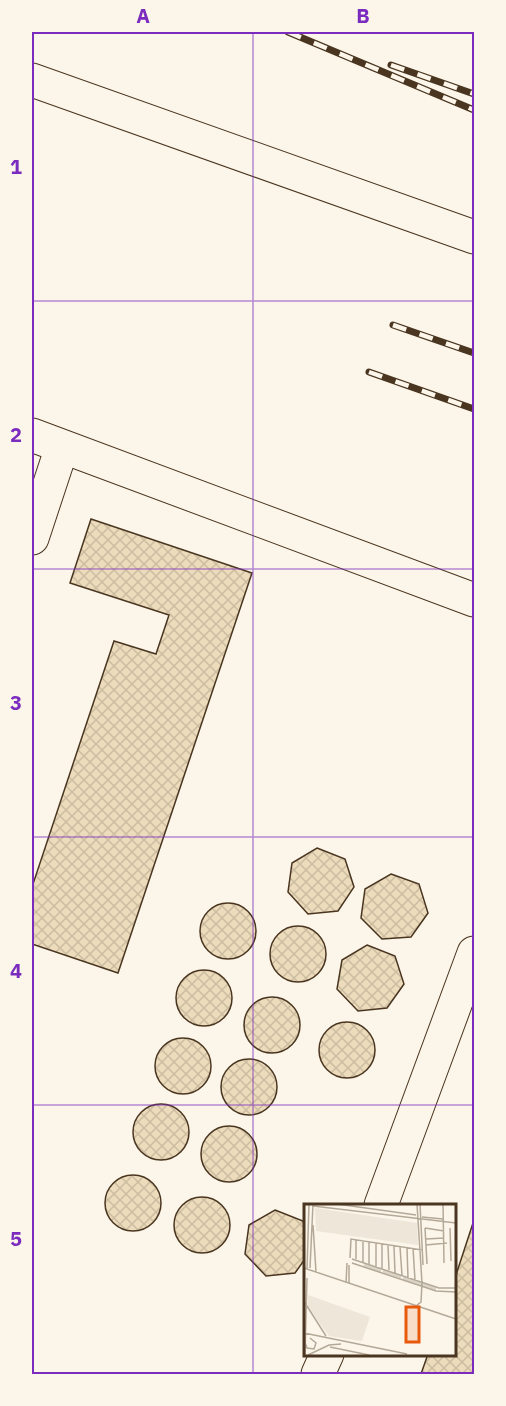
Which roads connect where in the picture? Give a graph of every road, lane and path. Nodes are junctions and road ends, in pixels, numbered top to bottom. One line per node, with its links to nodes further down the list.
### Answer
1 (32, 81): 2 (lane)
2 (474, 237)
3 (32, 435): 4 (lane)
4 (62, 447): 5 (lane); 6 (lane)
5 (32, 538)
6 (474, 600)
7 (474, 953): 8 (lane)
8 (381, 1204)
9 (326, 1355): 10 (lane)
10 (318, 1374)

